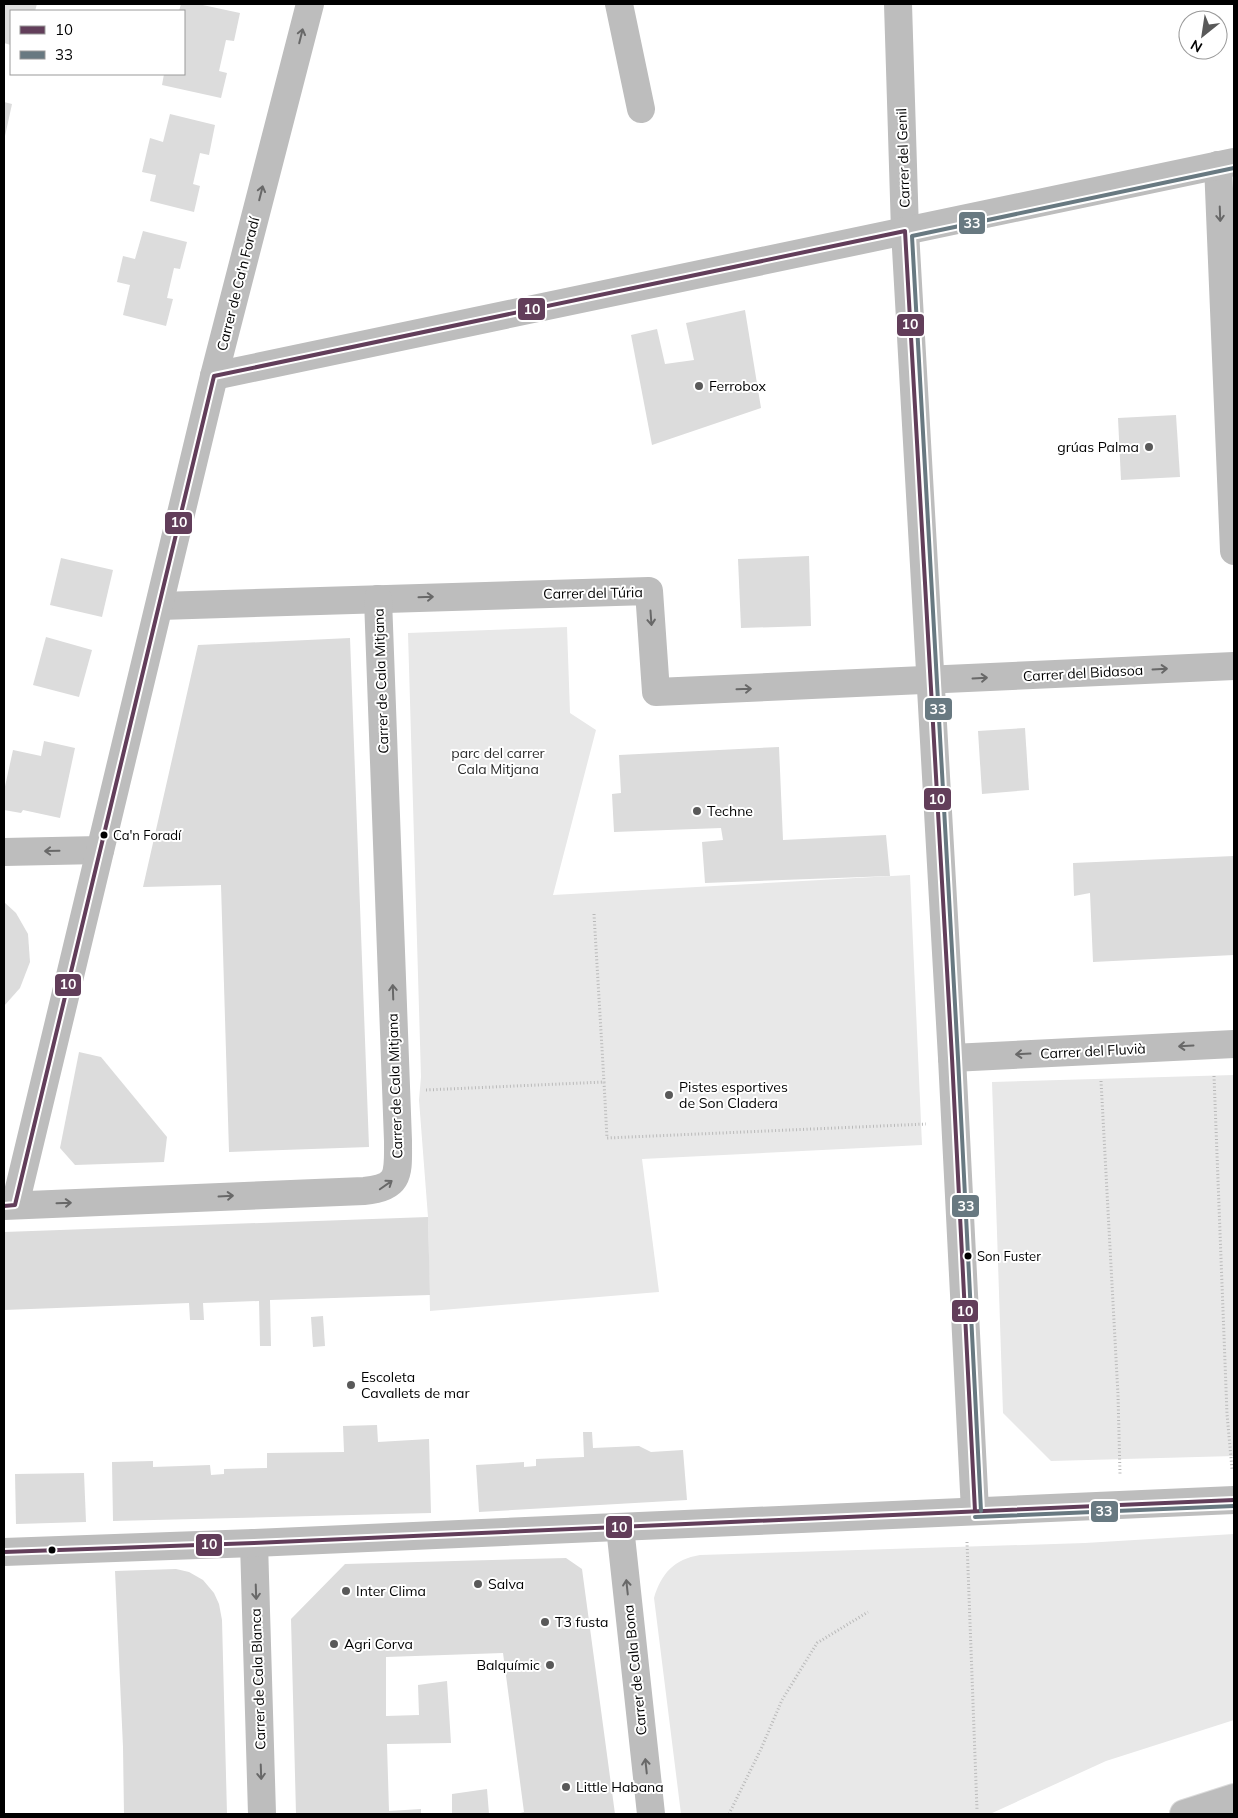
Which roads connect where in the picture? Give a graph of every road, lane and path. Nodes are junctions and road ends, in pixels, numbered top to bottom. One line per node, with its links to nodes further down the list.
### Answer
1 (310, 4): 7 (main road, Carrer de Ca'n Foradí, one-way to 1)
2 (619, 4): 4 (main road)
3 (898, 4): 6 (main road, Carrer del Genil)
4 (641, 109)
5 (1226, 163): 6 (main road); 8 (main road, one-way to 8)
6 (905, 231): 7 (main road); 12 (main road, Carrer del Genil)
7 (214, 376): 10 (main road, Carrer de Ca'n Foradí)
8 (1234, 551)
9 (378, 598): 10 (main road, Carrer del Túria); 12 (main road, Carrer del Túria, one-way to 12); 20 (main road, Carrer de Cala Mitjana, one-way to 9)
10 (160, 606): 13 (main road, Carrer de Ca'n Foradí)
11 (1234, 666): 12 (main road, Carrer del Bidasoa, one-way to 11)
12 (931, 680): 18 (main road, Carrer del Genil)
13 (100, 850): 14 (main road, one-way to 14); 22 (main road, Carrer de Ca'n Foradí)
14 (4, 852)
15 (594, 914): 19 (path)
16 (1223, 1045): 17 (main road, Carrer del Fluvià, one-way to 17); 23 (path)
17 (1100, 1050): 18 (main road, Carrer del Fluvià, one-way to 18); 24 (path)
18 (952, 1058): 21 (main road, Carrer del Genil)
19 (604, 1082): 20 (path); 21 (path)
20 (396, 1091): 22 (main road, Carrer de Cala Mitjana, one-way to 20)
21 (955, 1123): 25 (main road, Carrer del Genil)
22 (9, 1206)
23 (1234, 1500): 24 (main road)
24 (1120, 1505): 25 (main road)
25 (970, 1511): 26 (main road); 31 (path)
26 (620, 1527): 27 (main road); 33 (main road, Carrer de Cala Bona, one-way to 26)
27 (254, 1543): 28 (main road); 32 (main road, Carrer de Cala Blanca, one-way to 32)
28 (4, 1552)
29 (868, 1612): 34 (path)
30 (1234, 1798): 35 (main road)
31 (977, 1810)
32 (262, 1814)
33 (651, 1814)
34 (729, 1814)
35 (1184, 1814)

